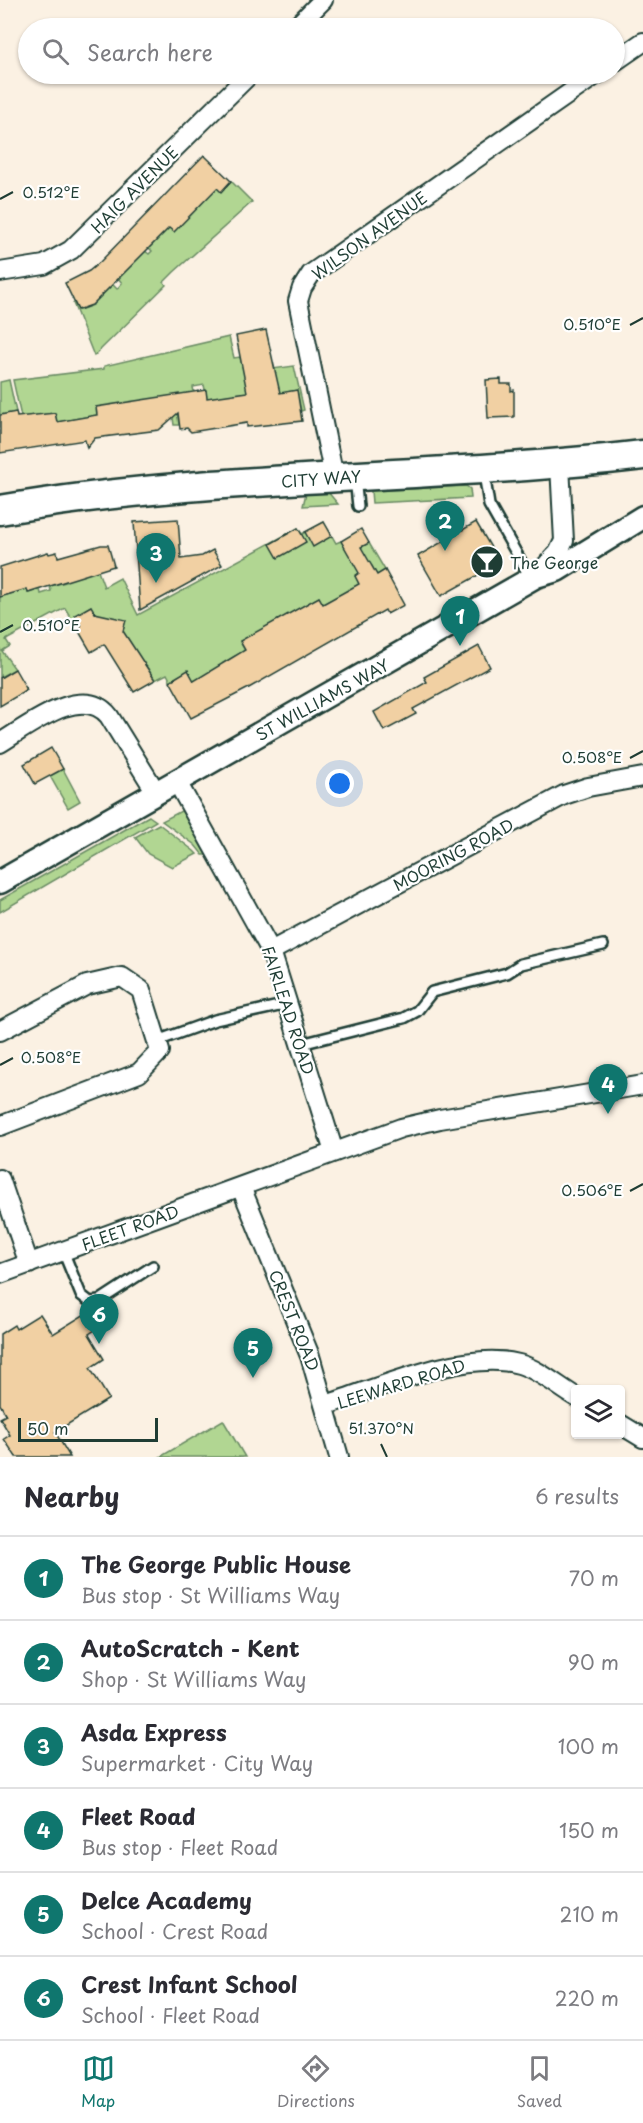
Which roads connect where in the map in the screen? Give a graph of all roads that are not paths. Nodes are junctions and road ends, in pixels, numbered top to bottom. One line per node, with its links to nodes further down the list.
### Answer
1 (323, 0): 2 (street)
2 (305, 18)
3 (643, 42): 4 (street)
4 (625, 55)
5 (240, 84): 7 (street, HAIG AVENUE)
6 (583, 84): 11 (street, WILSON AVENUE)
7 (0, 272)
8 (643, 455): 9 (main road, CITY WAY)
9 (560, 465): 10 (main road, CITY WAY); 15 (street)
10 (484, 469): 11 (main road, CITY WAY); 17 (lane)
11 (344, 476): 12 (lane); 13 (main road, CITY WAY)
12 (358, 506)
13 (0, 510)
14 (643, 517): 16 (street, ST WILLIAMS WAY)
15 (565, 532): 16 (street); 17 (street)
16 (592, 550): 17 (street, ST WILLIAMS WAY)
17 (533, 577): 20 (street, ST WILLIAMS WAY)
18 (0, 743): 21 (street)
19 (643, 777): 24 (street, MOORING ROAD)
20 (176, 780): 21 (street, ST WILLIAMS WAY); 24 (street, FAIRLEAD ROAD)
21 (156, 792): 22 (street, ST WILLIAMS WAY)
22 (0, 882)
23 (603, 945): 28 (lane)
24 (271, 951): 25 (street, FAIRLEAD ROAD)
25 (288, 1004): 27 (lane); 28 (street, FAIRLEAD ROAD)
26 (0, 1031): 27 (street)
27 (157, 1041): 30 (street)
28 (301, 1044): 31 (street, FAIRLEAD ROAD)
29 (643, 1085): 31 (street, FLEET ROAD)
30 (0, 1126)
31 (334, 1152): 33 (street, FLEET ROAD)
32 (0, 1179): 35 (street)
33 (241, 1187): 34 (street, FLEET ROAD); 39 (street, CREST ROAD)
34 (63, 1251): 35 (street, FLEET ROAD); 36 (lane)
35 (29, 1264): 37 (street, FLEET ROAD)
36 (153, 1266)
37 (0, 1274)
38 (571, 1394): 39 (street, LEEWARD ROAD)
39 (326, 1405): 42 (street, CREST ROAD)
40 (625, 1427): 41 (street)
41 (643, 1438)
42 (339, 1457)

